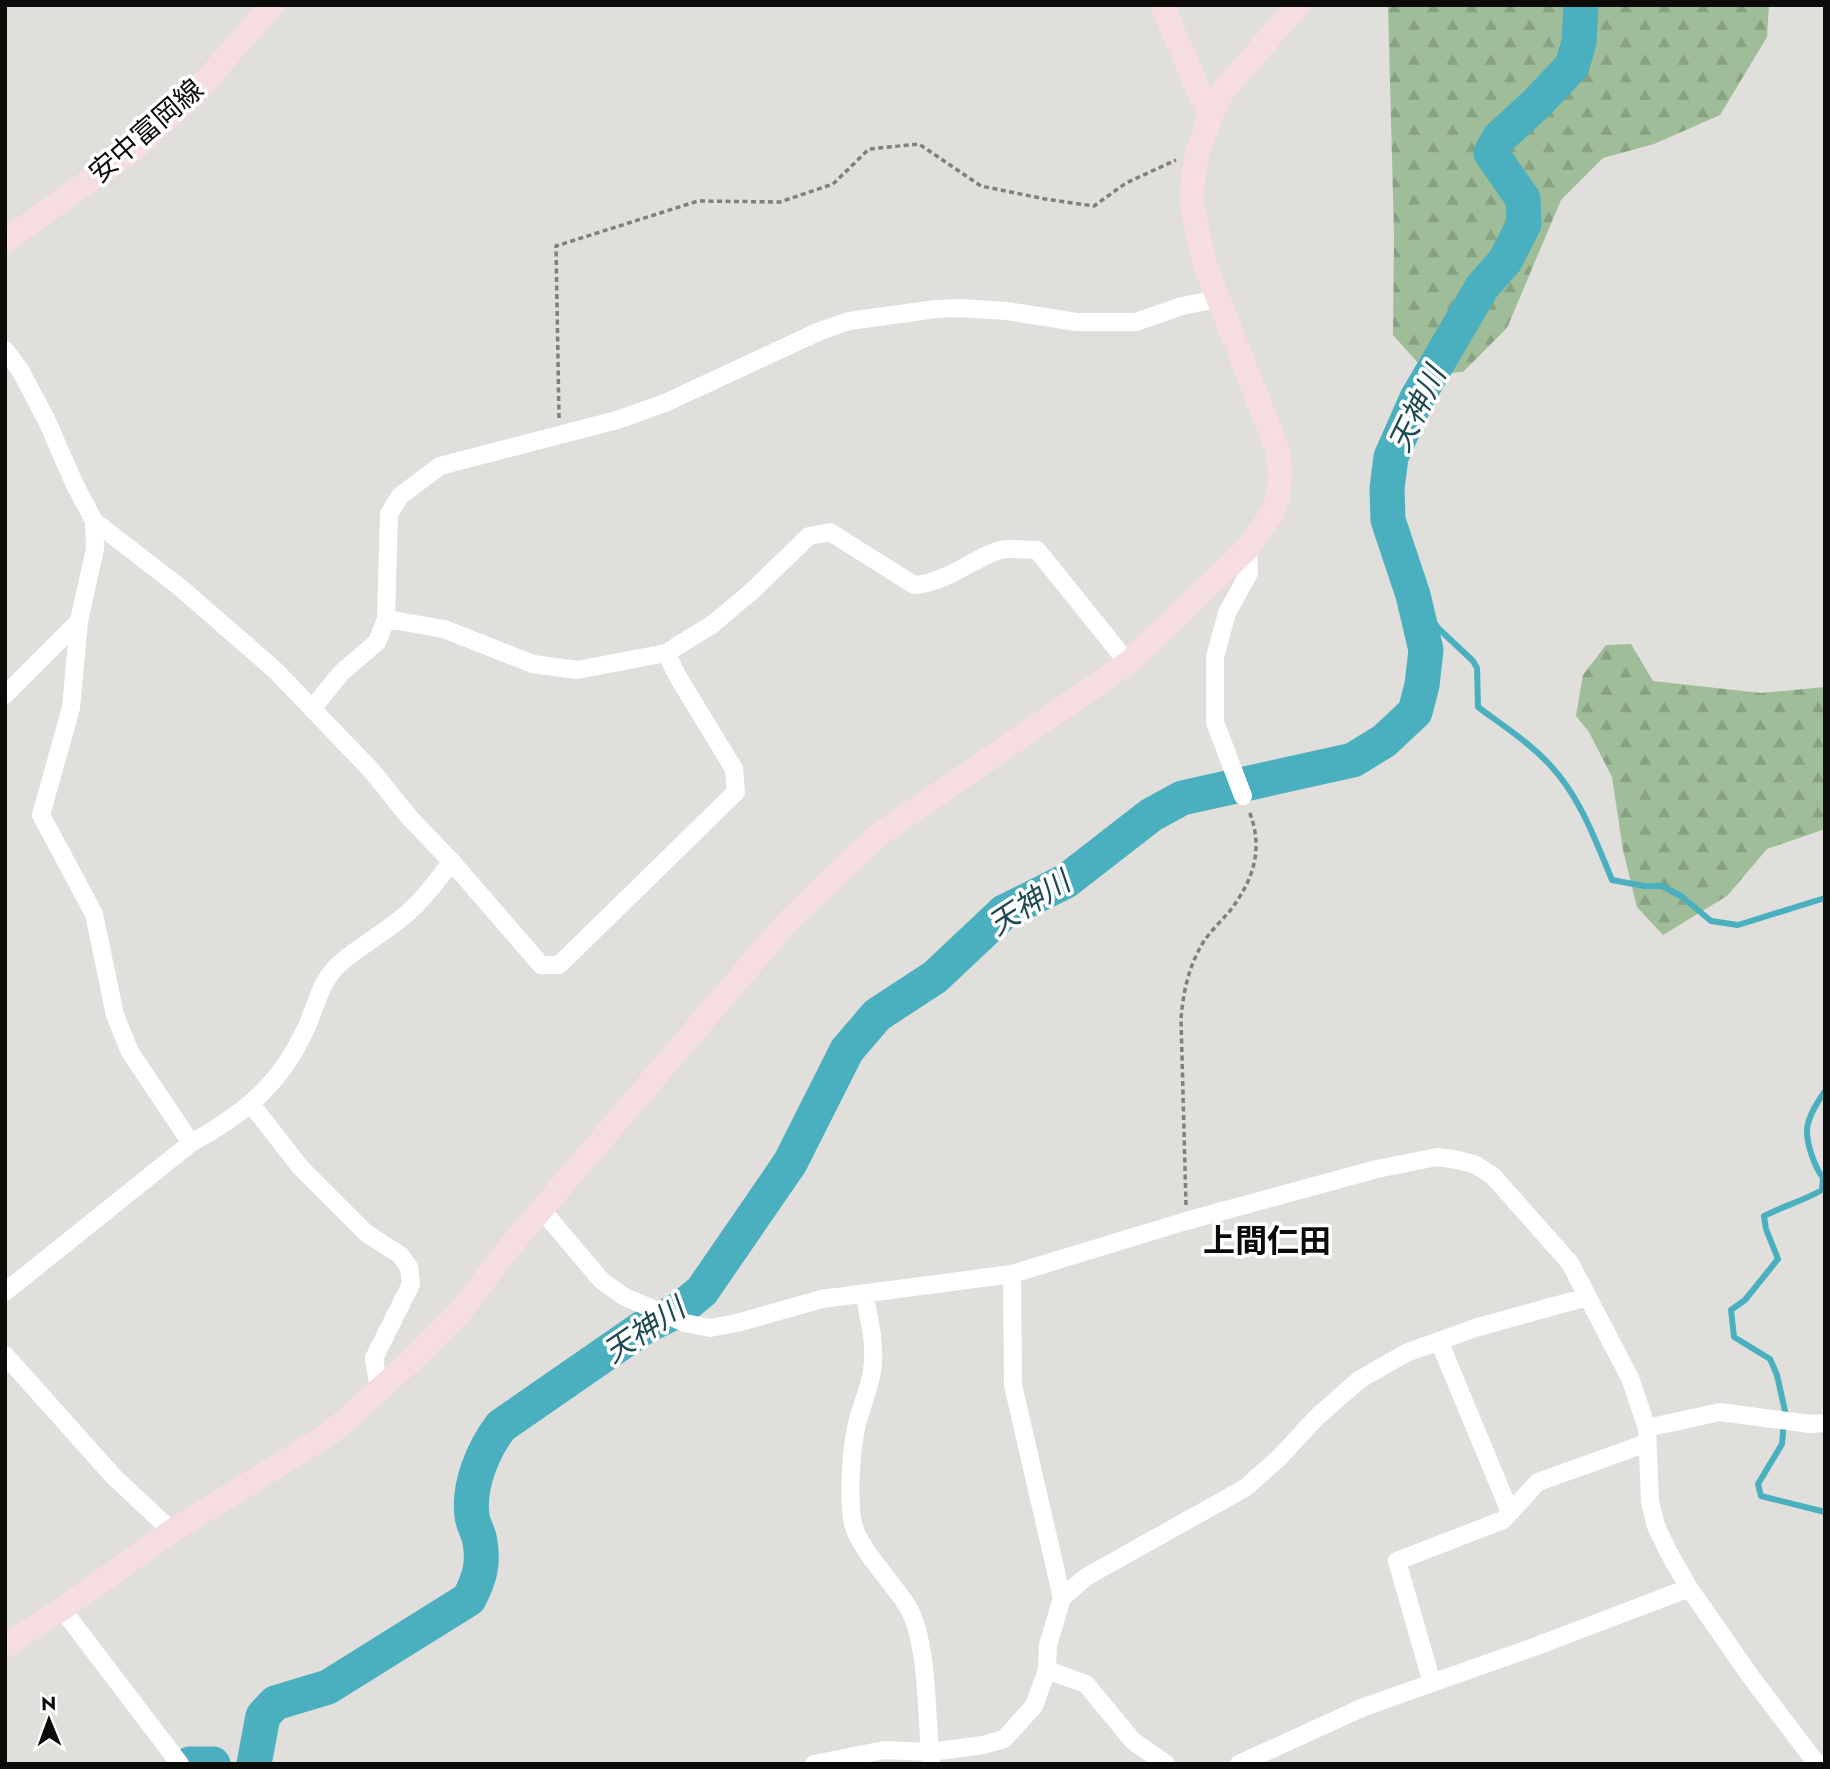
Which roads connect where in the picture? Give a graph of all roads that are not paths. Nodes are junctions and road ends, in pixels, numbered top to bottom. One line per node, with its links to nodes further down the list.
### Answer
1 (272, 5): 5 (street, 安中富岡線)
2 (1161, 5): 4 (street)
3 (1298, 5): 4 (street)
4 (1210, 118): 6 (street)
5 (5, 241)
6 (1218, 299): 9 (street); 10 (street)
7 (5, 350): 8 (street)
8 (93, 521): 11 (street); 15 (street)
9 (1248, 548): 13 (street); 16 (street)
10 (386, 619): 12 (street); 15 (street)
11 (79, 621): 14 (street); 19 (street)
12 (666, 653): 13 (street); 17 (street)
13 (1128, 663): 20 (street)
14 (5, 695)
15 (312, 709): 17 (street)
16 (1243, 796)
17 (452, 862): 18 (street)
18 (251, 1104): 19 (street); 27 (street)
19 (191, 1143): 22 (street)
20 (541, 1209): 23 (street); 27 (street)
21 (1012, 1274): 23 (street); 24 (street); 33 (street)
22 (5, 1292)
23 (864, 1293): 38 (street)
24 (1587, 1297): 25 (street); 29 (street)
25 (1439, 1341): 30 (street); 33 (street)
26 (5, 1354): 31 (street)
27 (379, 1389): 31 (street)
28 (1825, 1423): 29 (street)
29 (1647, 1435): 30 (street); 32 (street)
30 (1510, 1512): 37 (street)
31 (172, 1531): 34 (street)
32 (1689, 1588): 37 (street); 43 (street)
33 (1062, 1598): 36 (street)
34 (62, 1609): 35 (street); 39 (street)
35 (5, 1646)
36 (1047, 1670): 38 (street); 41 (street)
37 (1432, 1683): 42 (street)
38 (931, 1758): 40 (street)
39 (180, 1764)
40 (814, 1764)
41 (1166, 1764)
42 (1239, 1764)
43 (1817, 1764)

